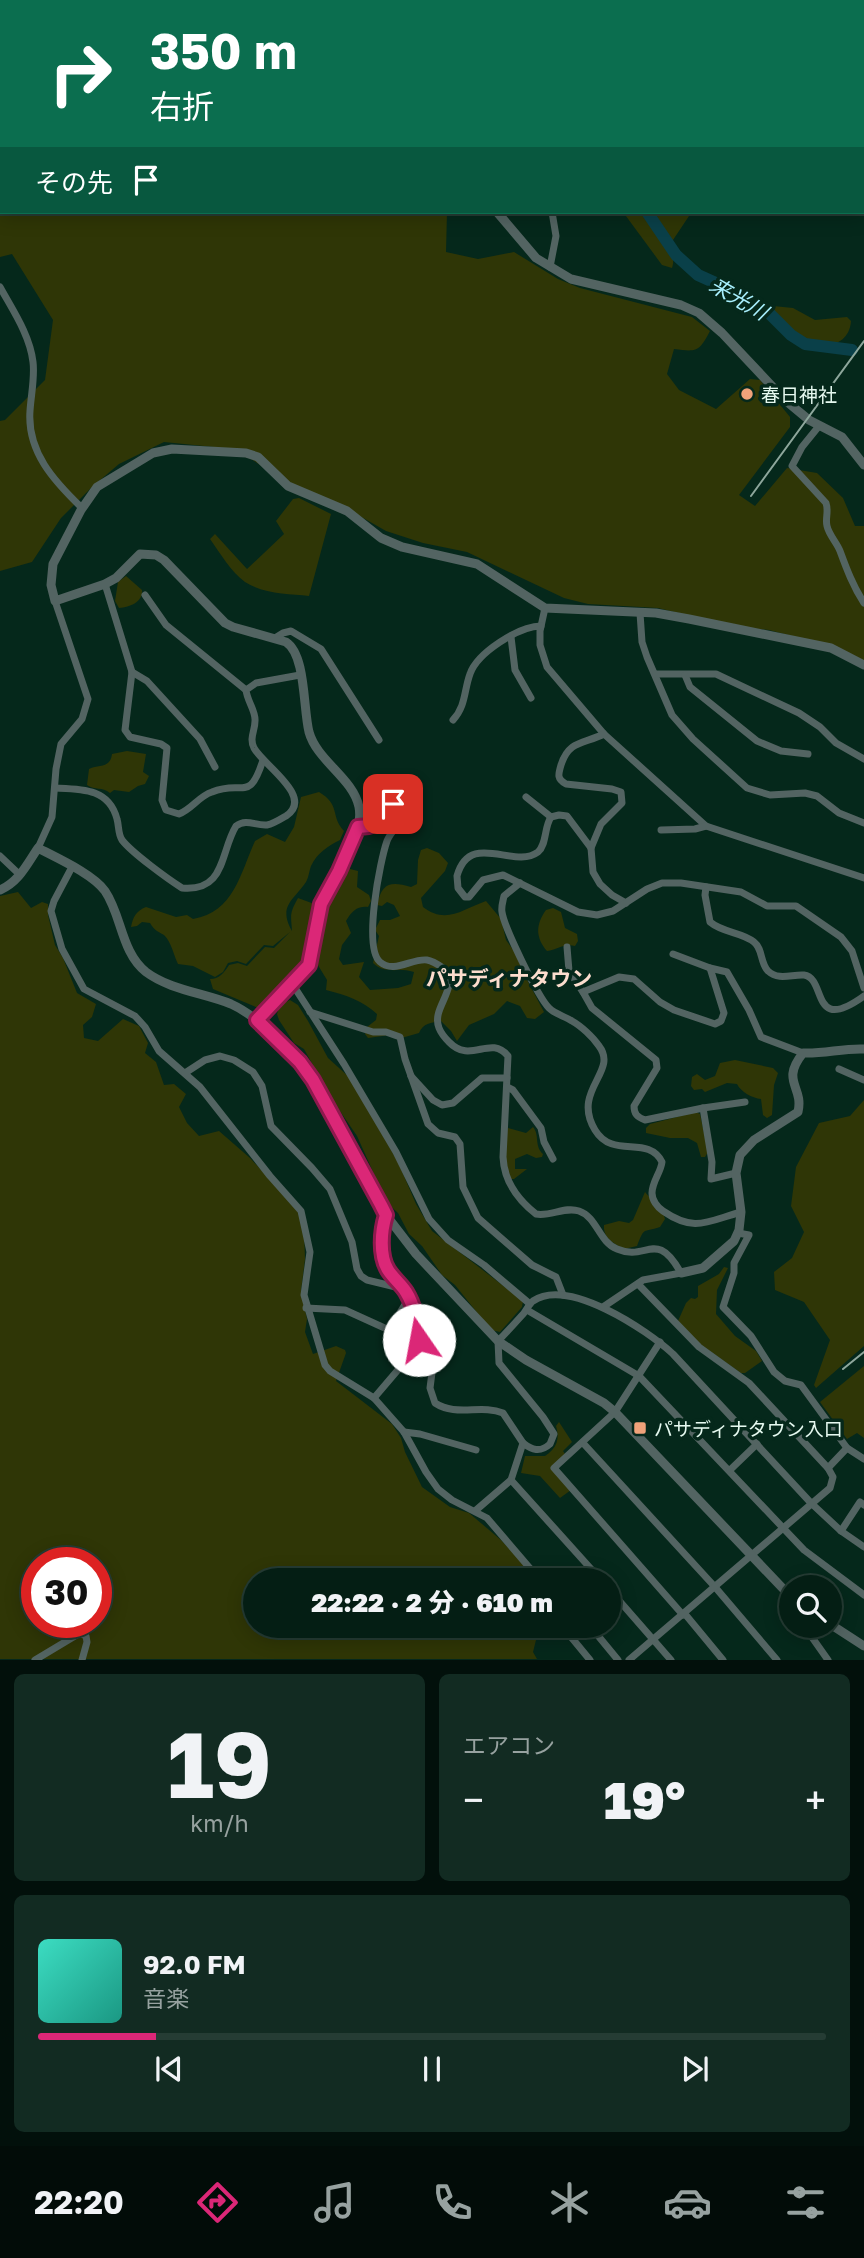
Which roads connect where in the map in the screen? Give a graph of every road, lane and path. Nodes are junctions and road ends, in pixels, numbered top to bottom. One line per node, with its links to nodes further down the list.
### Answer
1 (499, 214): 3 (street)
2 (552, 214): 3 (street)
3 (550, 267): 5 (street)
4 (0, 287): 7 (street)
5 (820, 426): 6 (street); 11 (street)
6 (864, 465)
7 (82, 508): 10 (street); 12 (street)
8 (105, 584): 10 (street); 16 (street); 18 (street)
9 (145, 595): 22 (street)
10 (55, 601): 31 (street)
11 (864, 603)
12 (545, 608): 13 (street); 14 (street)
13 (640, 613): 17 (street); 19 (street)
14 (541, 626): 15 (street); 25 (street)
15 (511, 637): 23 (street); 24 (street)
16 (275, 638): 20 (street); 26 (street)
17 (864, 665)
18 (132, 672): 29 (street); 30 (street)
19 (656, 674): 21 (street); 34 (street)
20 (300, 675): 22 (street); 36 (street)
21 (685, 675): 27 (street); 28 (street)
22 (246, 690): 29 (street)
23 (531, 698)
24 (453, 720)
25 (604, 734): 35 (street); 39 (street)
26 (379, 740)
27 (808, 754)
28 (864, 759)
29 (263, 760): 31 (street)
30 (215, 767)
31 (55, 788): 38 (street)
32 (526, 796): 33 (street)
33 (551, 817): 39 (street); 44 (street)
34 (864, 823)
35 (706, 826): 37 (street); 43 (street)
36 (358, 827): 51 (street); 63 (street)
37 (661, 830)
38 (38, 848): 41 (street); 42 (street)
39 (591, 848): 47 (street)
40 (0, 856): 42 (street)
41 (72, 867): 56 (street); 60 (street)
42 (20, 875): 46 (street)
43 (864, 878)
44 (520, 883): 47 (street); 68 (street)
45 (706, 887): 47 (street); 52 (street); 54 (street)
46 (0, 890)
47 (626, 902)
48 (567, 947): 53 (street)
49 (673, 954): 50 (street)
50 (710, 968): 53 (street); 58 (street)
51 (293, 985): 55 (street); 56 (street)
52 (864, 988)
53 (583, 992): 65 (street)
54 (864, 996)
55 (310, 1012): 61 (street); 76 (street)
56 (257, 1020): 69 (street)
57 (864, 1049): 58 (street)
58 (803, 1053): 67 (street)
59 (839, 1069): 62 (street)
60 (185, 1073): 73 (street); 78 (street)
61 (411, 1076): 63 (street); 74 (street)
62 (864, 1080)
63 (507, 1082): 66 (street); 71 (street)
64 (746, 1102): 65 (street)
65 (703, 1108): 67 (street)
66 (552, 1159)
67 (736, 1173): 68 (street)
68 (741, 1212): 70 (street)
69 (386, 1215): 73 (street); 79 (street)
70 (738, 1233): 71 (street); 89 (street)
71 (681, 1273): 72 (street)
72 (638, 1284): 77 (street); 92 (street)
73 (404, 1289): 75 (street)
74 (563, 1296): 76 (street); 77 (street)
75 (409, 1298): 78 (street); 81 (street)
76 (528, 1307): 79 (street); 82 (street)
77 (603, 1307): 80 (street)
78 (306, 1308): 83 (street)
79 (498, 1341): 84 (street); 86 (street)
80 (660, 1342): 82 (street); 88 (street)
81 (420, 1345): 83 (street); 86 (street)
82 (639, 1376): 84 (street); 93 (street)
83 (374, 1398): 85 (street)
84 (615, 1412): 87 (street); 101 (street)
85 (404, 1432): 90 (street); 97 (street)
86 (523, 1443): 94 (street)
87 (583, 1443): 105 (street); 108 (street)
88 (757, 1444): 93 (street); 95 (street)
89 (847, 1448): 91 (street); 92 (street)
90 (476, 1450)
91 (864, 1459)
92 (828, 1468): 95 (street)
93 (730, 1470): 98 (street)
94 (511, 1480): 97 (street); 103 (street)
95 (811, 1503): 98 (street); 99 (street)
96 (864, 1505): 99 (street)
97 (475, 1511): 102 (street)
98 (783, 1528): 101 (street); 106 (street)
99 (841, 1531): 100 (street)
100 (864, 1547)
101 (751, 1556): 104 (street); 105 (street)
102 (530, 1568)
103 (590, 1568)
104 (779, 1585)
105 (715, 1587): 108 (street); 122 (street)
106 (864, 1594)
107 (621, 1603): 113 (street)
108 (684, 1614): 113 (street); 121 (street)
109 (842, 1632): 114 (street)
110 (572, 1638): 117 (street)
111 (600, 1638): 118 (street)
112 (812, 1638): 123 (street)
113 (653, 1639): 119 (street); 120 (street)
114 (864, 1646)
115 (35, 1660): 116 (street)
116 (82, 1660)
117 (590, 1660)
118 (618, 1660)
119 (629, 1660)
120 (671, 1660)
121 (723, 1660)
122 (777, 1660)
123 (828, 1660)

